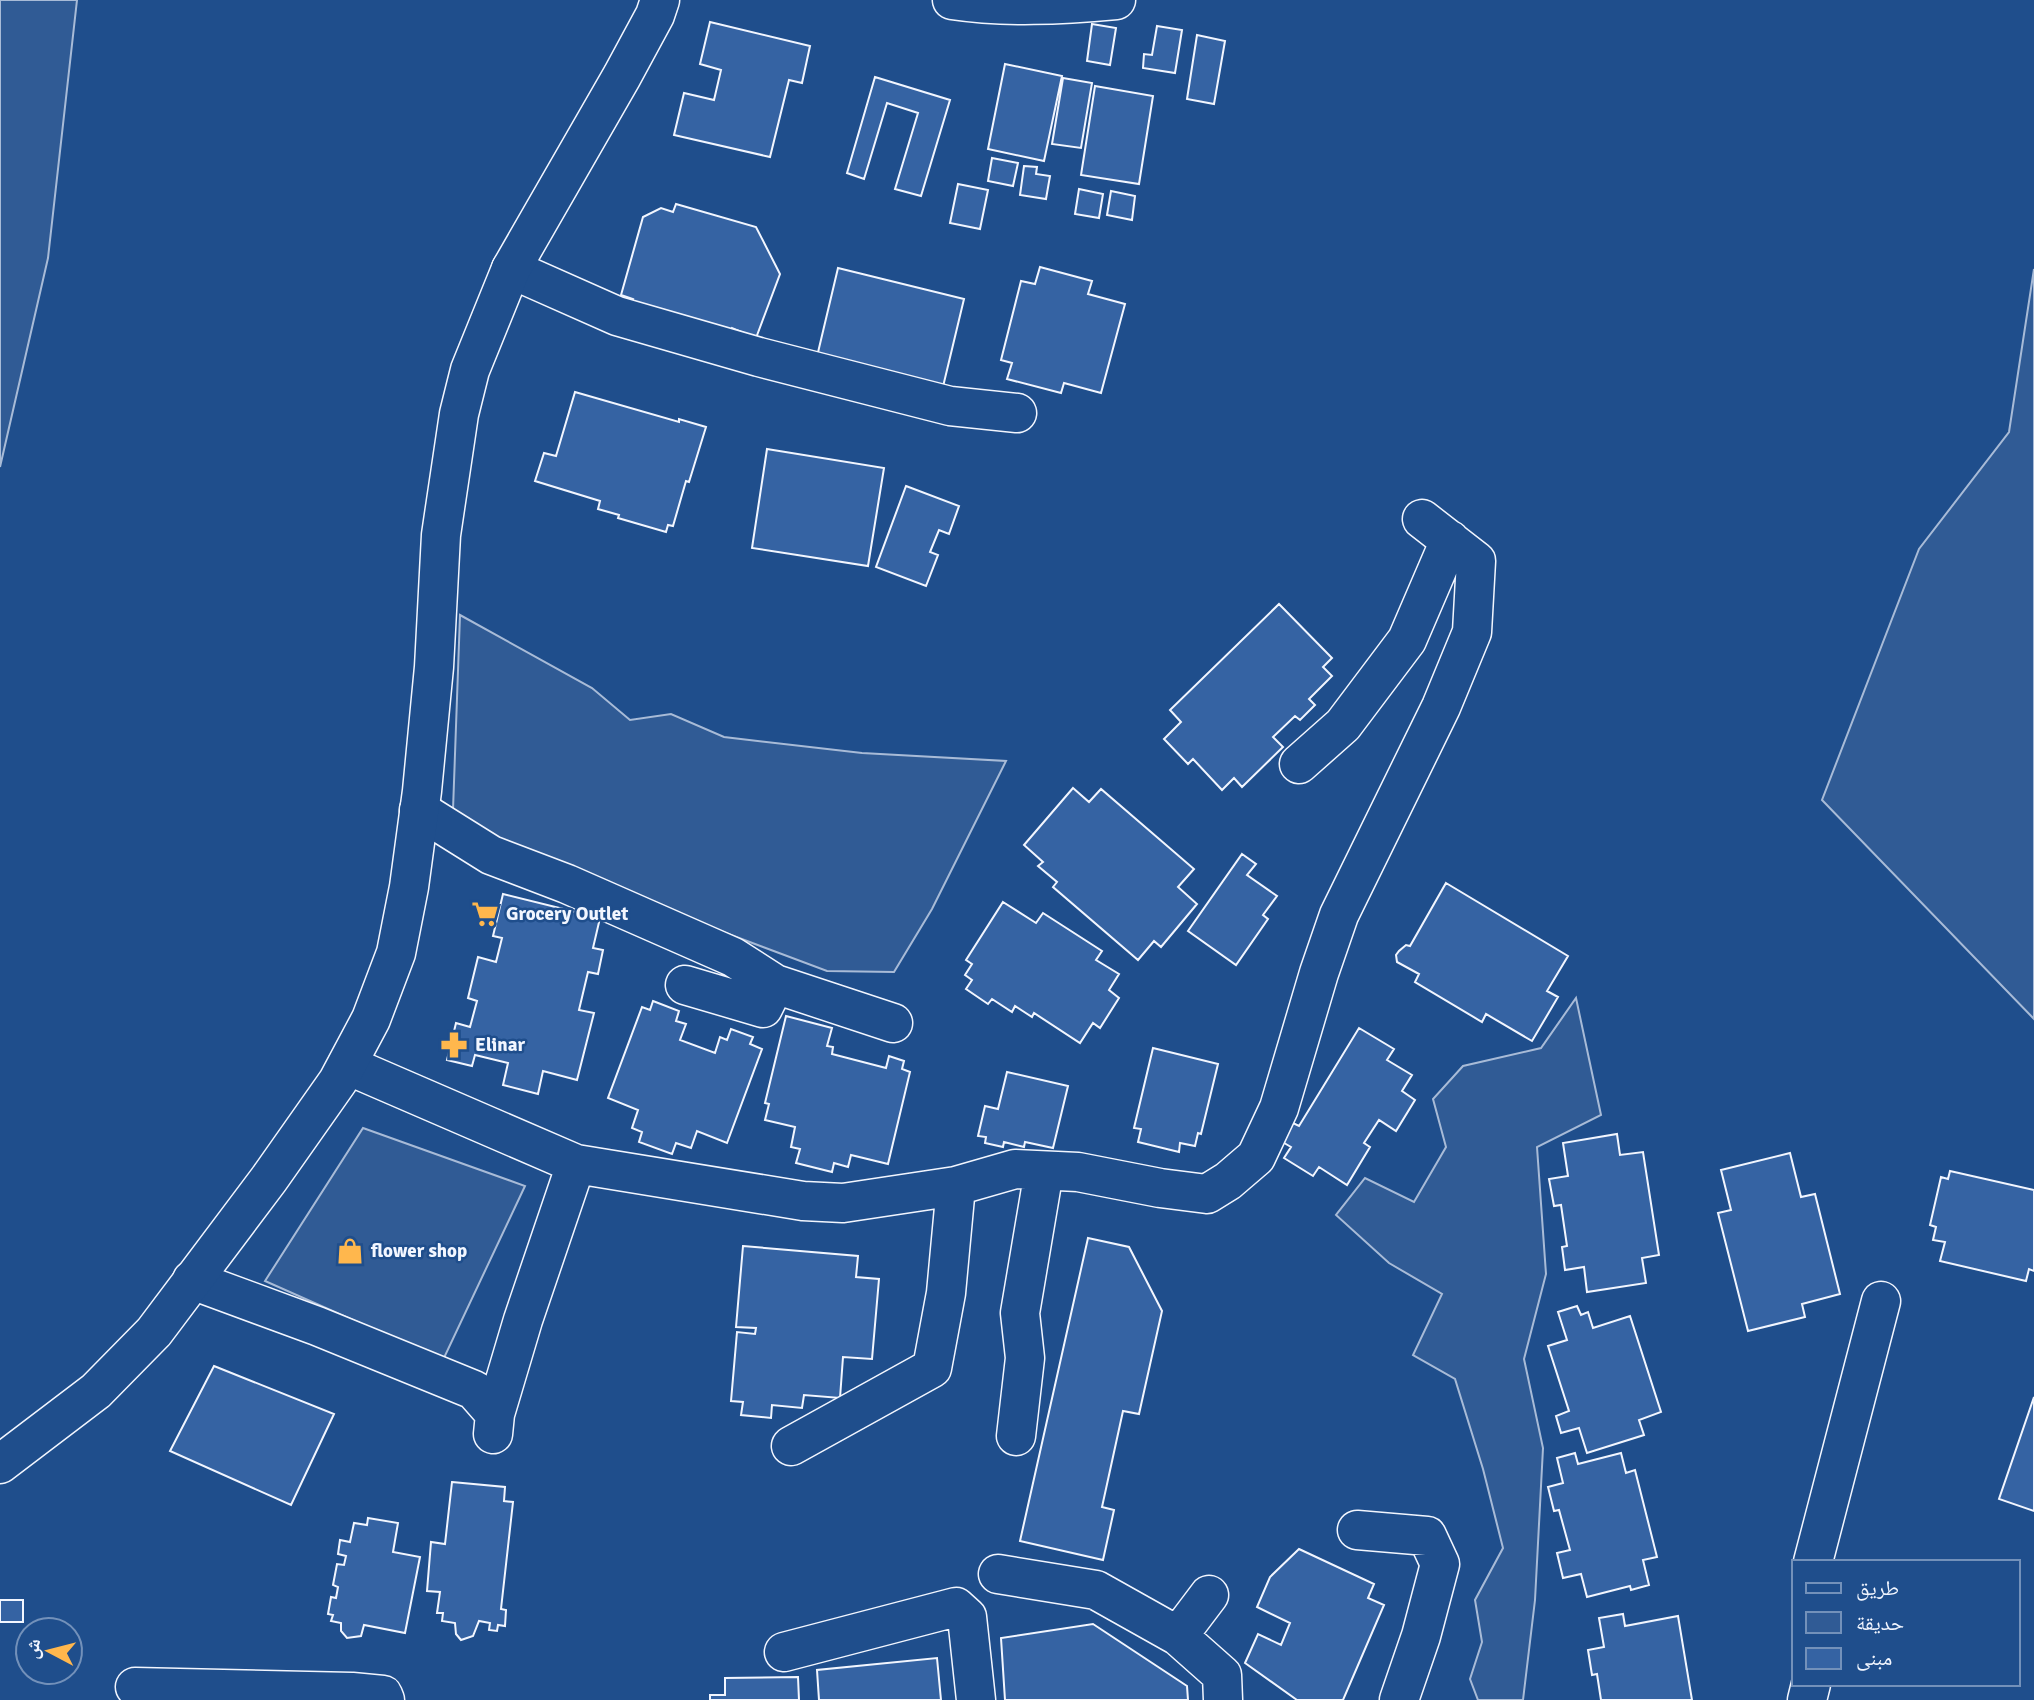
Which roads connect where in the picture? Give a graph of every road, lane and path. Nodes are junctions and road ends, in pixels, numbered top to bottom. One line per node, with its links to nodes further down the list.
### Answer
1 (660, 0): 4 (street)
2 (952, 0): 3 (street)
3 (1116, 0)
4 (511, 269): 5 (street); 7 (street)
5 (1017, 413)
6 (1299, 764): 13 (street)
7 (419, 810): 8 (street); 11 (street)
8 (775, 984): 9 (street); 10 (street)
9 (685, 985)
10 (893, 1023)
11 (347, 1065): 12 (street); 15 (street)
12 (576, 1164): 14 (street); 15 (street)
13 (1044, 1171): 14 (street); 17 (street)
14 (956, 1186): 18 (street)
15 (192, 1280): 19 (street)
16 (1881, 1301): 21 (street)
17 (1017, 1436)
18 (791, 1446)
19 (0, 1464)
20 (1357, 1530): 30 (street)
21 (1814, 1560)
22 (998, 1574): 24 (street)
23 (1209, 1595): 24 (street)
24 (1178, 1636): 29 (street)
25 (784, 1652): 28 (street)
26 (135, 1687): 27 (street)
27 (385, 1700)
28 (975, 1700)
29 (1223, 1700)
30 (1399, 1700)

